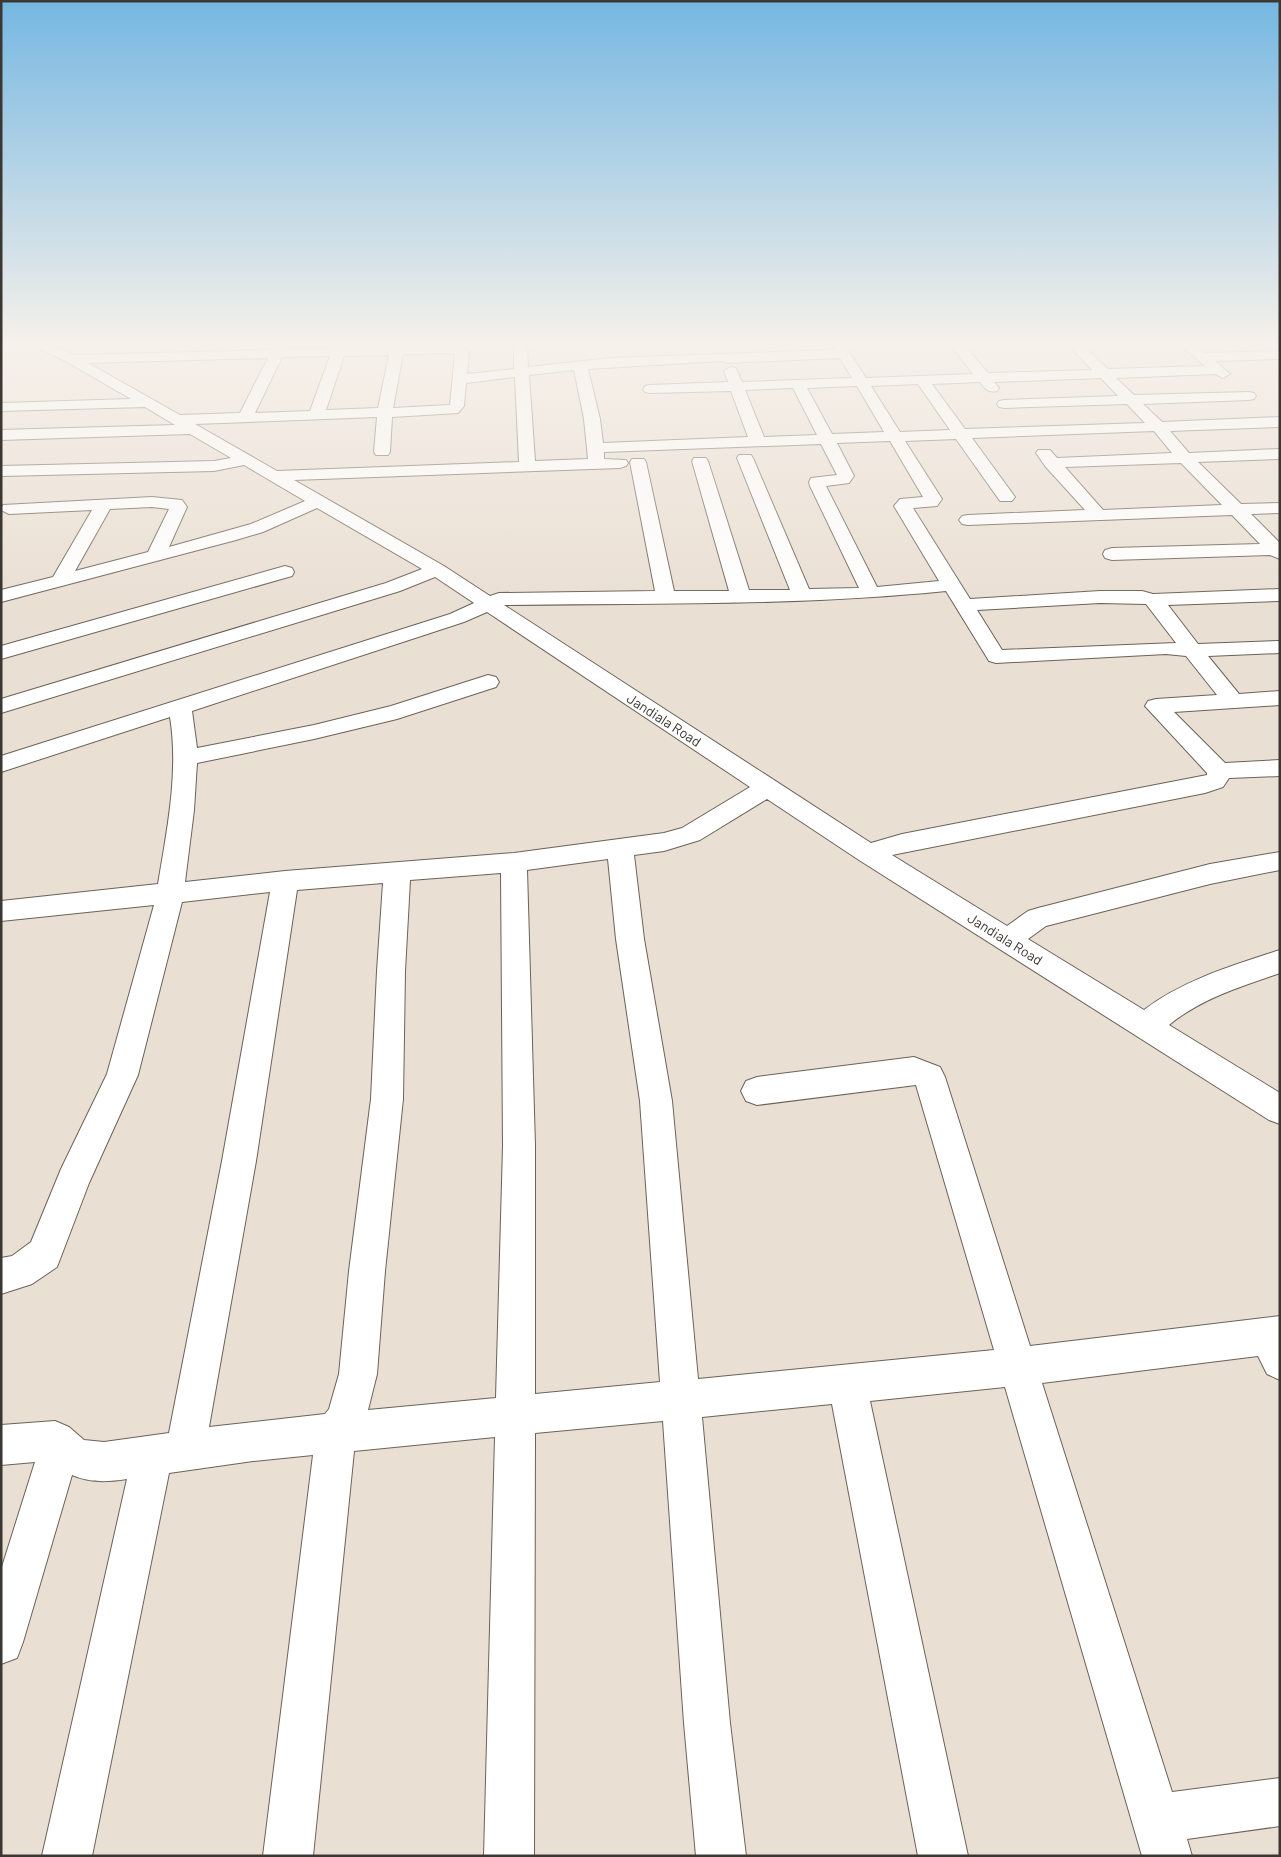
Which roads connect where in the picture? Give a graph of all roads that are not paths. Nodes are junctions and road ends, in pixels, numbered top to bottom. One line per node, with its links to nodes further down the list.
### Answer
1 (73, 431): 14 (street)
2 (194, 431): 24 (street, Jandiala Road)
3 (384, 431): 18 (street)
4 (525, 431): 26 (street)
5 (593, 431): 20 (street)
6 (754, 431): 17 (street)
7 (823, 431): 16 (street)
8 (890, 431): 15 (street)
9 (959, 431): 13 (street)
10 (1061, 431): 12 (street)
11 (1161, 431): 23 (street)
12 (1026, 432): 13 (street); 25 (street)
13 (961, 434): 15 (street); 29 (street)
14 (1, 435)
15 (894, 437): 16 (street); 43 (street)
16 (828, 439): 17 (street); 44 (street)
17 (758, 442): 20 (street)
18 (382, 452)
19 (1280, 454): 23 (street)
20 (596, 456): 26 (street); 48 (street)
21 (764, 457): 22 (street)
22 (745, 458): 45 (street); 49 (street)
23 (1186, 458): 25 (street); 34 (street)
24 (244, 460): 27 (street); 28 (street, Jandiala Road)
25 (1051, 463): 35 (street)
26 (527, 466): 28 (street)
27 (1, 471)
28 (272, 476): 30 (street, Jandiala Road)
29 (1006, 497)
30 (317, 502): 39 (street); 40 (street, Jandiala Road)
31 (104, 505): 33 (street); 39 (street); 42 (street)
32 (1280, 508): 34 (street)
33 (9, 509)
34 (1238, 510): 35 (street); 37 (street)
35 (1099, 516): 36 (street)
36 (968, 520)
37 (1278, 551): 38 (street)
38 (1112, 554)
39 (155, 556): 42 (street)
40 (437, 570): 51 (street, Jandiala Road); 59 (street)
41 (285, 572): 55 (street)
42 (60, 581): 47 (street)
43 (953, 585): 44 (street); 52 (street)
44 (871, 593): 45 (street)
45 (802, 595): 49 (street)
46 (1280, 595): 50 (street)
47 (1, 596)
48 (666, 597): 49 (street); 51 (street)
49 (740, 597)
50 (1153, 600): 52 (street); 54 (street)
51 (487, 604): 60 (street); 65 (street, Jandiala Road)
52 (966, 605): 54 (street)
53 (1280, 647): 54 (street)
54 (1193, 650): 58 (street)
55 (1, 653)
56 (488, 682): 61 (street)
57 (1280, 698): 58 (street)
58 (1233, 701): 64 (street)
59 (1, 706)
60 (180, 708): 61 (street); 62 (street)
61 (185, 758): 72 (street)
62 (1, 764)
63 (1280, 768): 64 (street)
64 (1219, 771): 67 (street)
65 (768, 787): 66 (street); 67 (street, Jandiala Road)
66 (620, 848): 69 (street); 83 (street)
67 (868, 853): 74 (street, Jandiala Road)
68 (1280, 861): 74 (street)
69 (514, 862): 70 (street); 84 (street)
70 (397, 872): 71 (street); 85 (street)
71 (285, 882): 72 (street); 88 (street)
72 (170, 894): 73 (street); 79 (street)
73 (1, 911)
74 (1008, 941): 76 (street, Jandiala Road)
75 (1280, 961): 76 (street)
76 (1146, 1026): 78 (street, Jandiala Road)
77 (757, 1090): 81 (street)
78 (1280, 1110)
79 (1, 1276)
80 (1276, 1344): 81 (street)
81 (1018, 1367): 82 (street); 91 (street)
82 (847, 1383): 83 (street); 96 (street)
83 (680, 1400): 84 (street); 95 (street)
84 (516, 1415): 85 (street); 94 (street)
85 (336, 1433): 88 (street); 93 (street)
86 (61, 1445): 87 (street); 88 (street); 89 (street)
87 (1, 1446)
88 (168, 1454): 92 (street)
89 (1, 1642)
90 (1280, 1802): 91 (street)
91 (1162, 1838)
92 (67, 1856)
93 (288, 1856)
94 (510, 1856)
95 (721, 1856)
96 (944, 1856)

